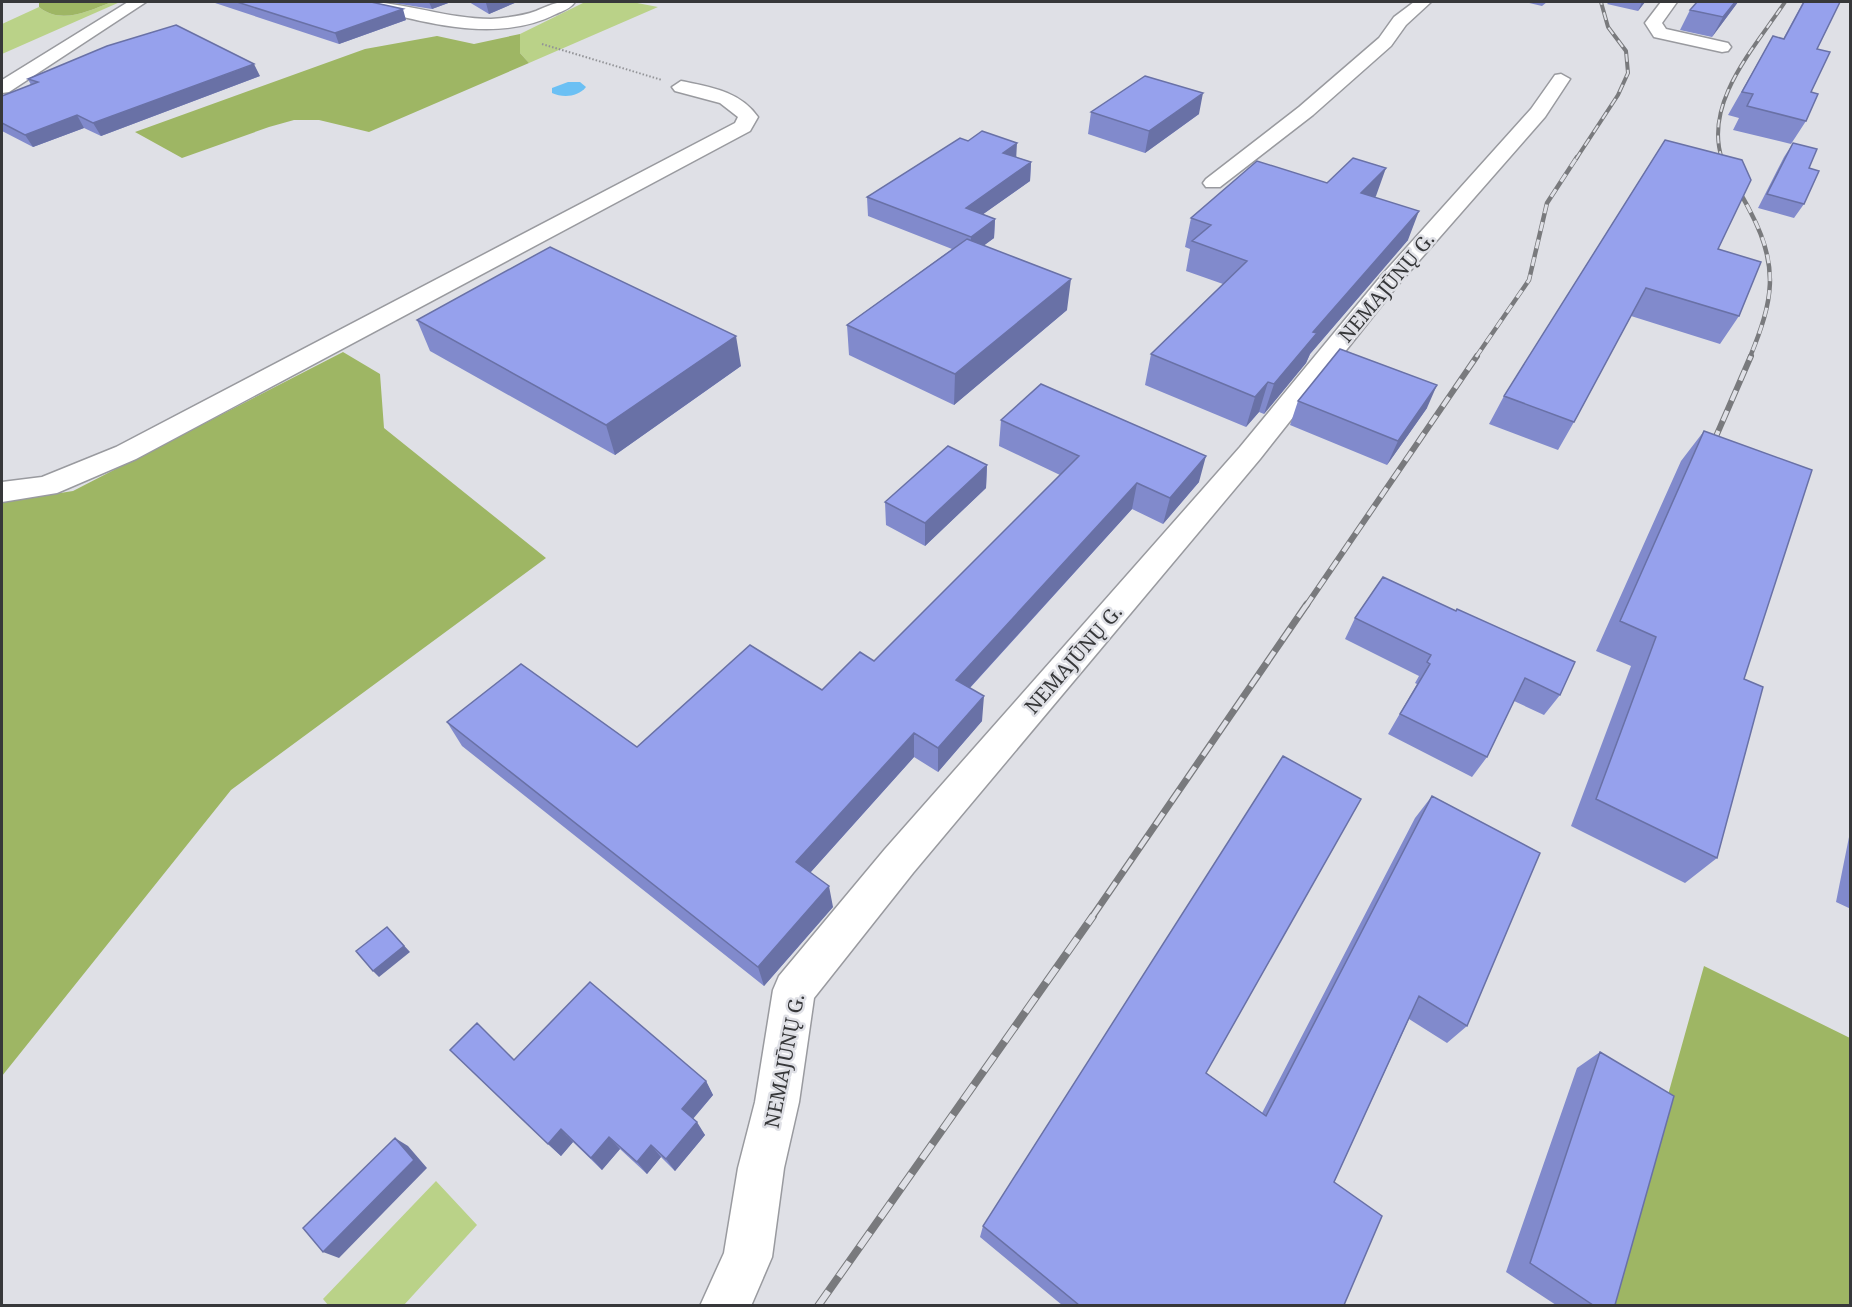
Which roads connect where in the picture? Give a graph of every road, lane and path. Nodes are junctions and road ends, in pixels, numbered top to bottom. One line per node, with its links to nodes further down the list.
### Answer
1 (138, 2): 10 (street)
2 (363, 2): 3 (street)
3 (567, 2)
4 (1424, 2): 11 (street)
5 (1669, 2): 7 (street)
6 (542, 44): 9 (path)
7 (1722, 47)
8 (1561, 79): 13 (street, NEMAJŪNŲ G.)
9 (681, 87): 12 (street)
10 (2, 88)
11 (1213, 183)
12 (2, 492)
13 (724, 1305)

